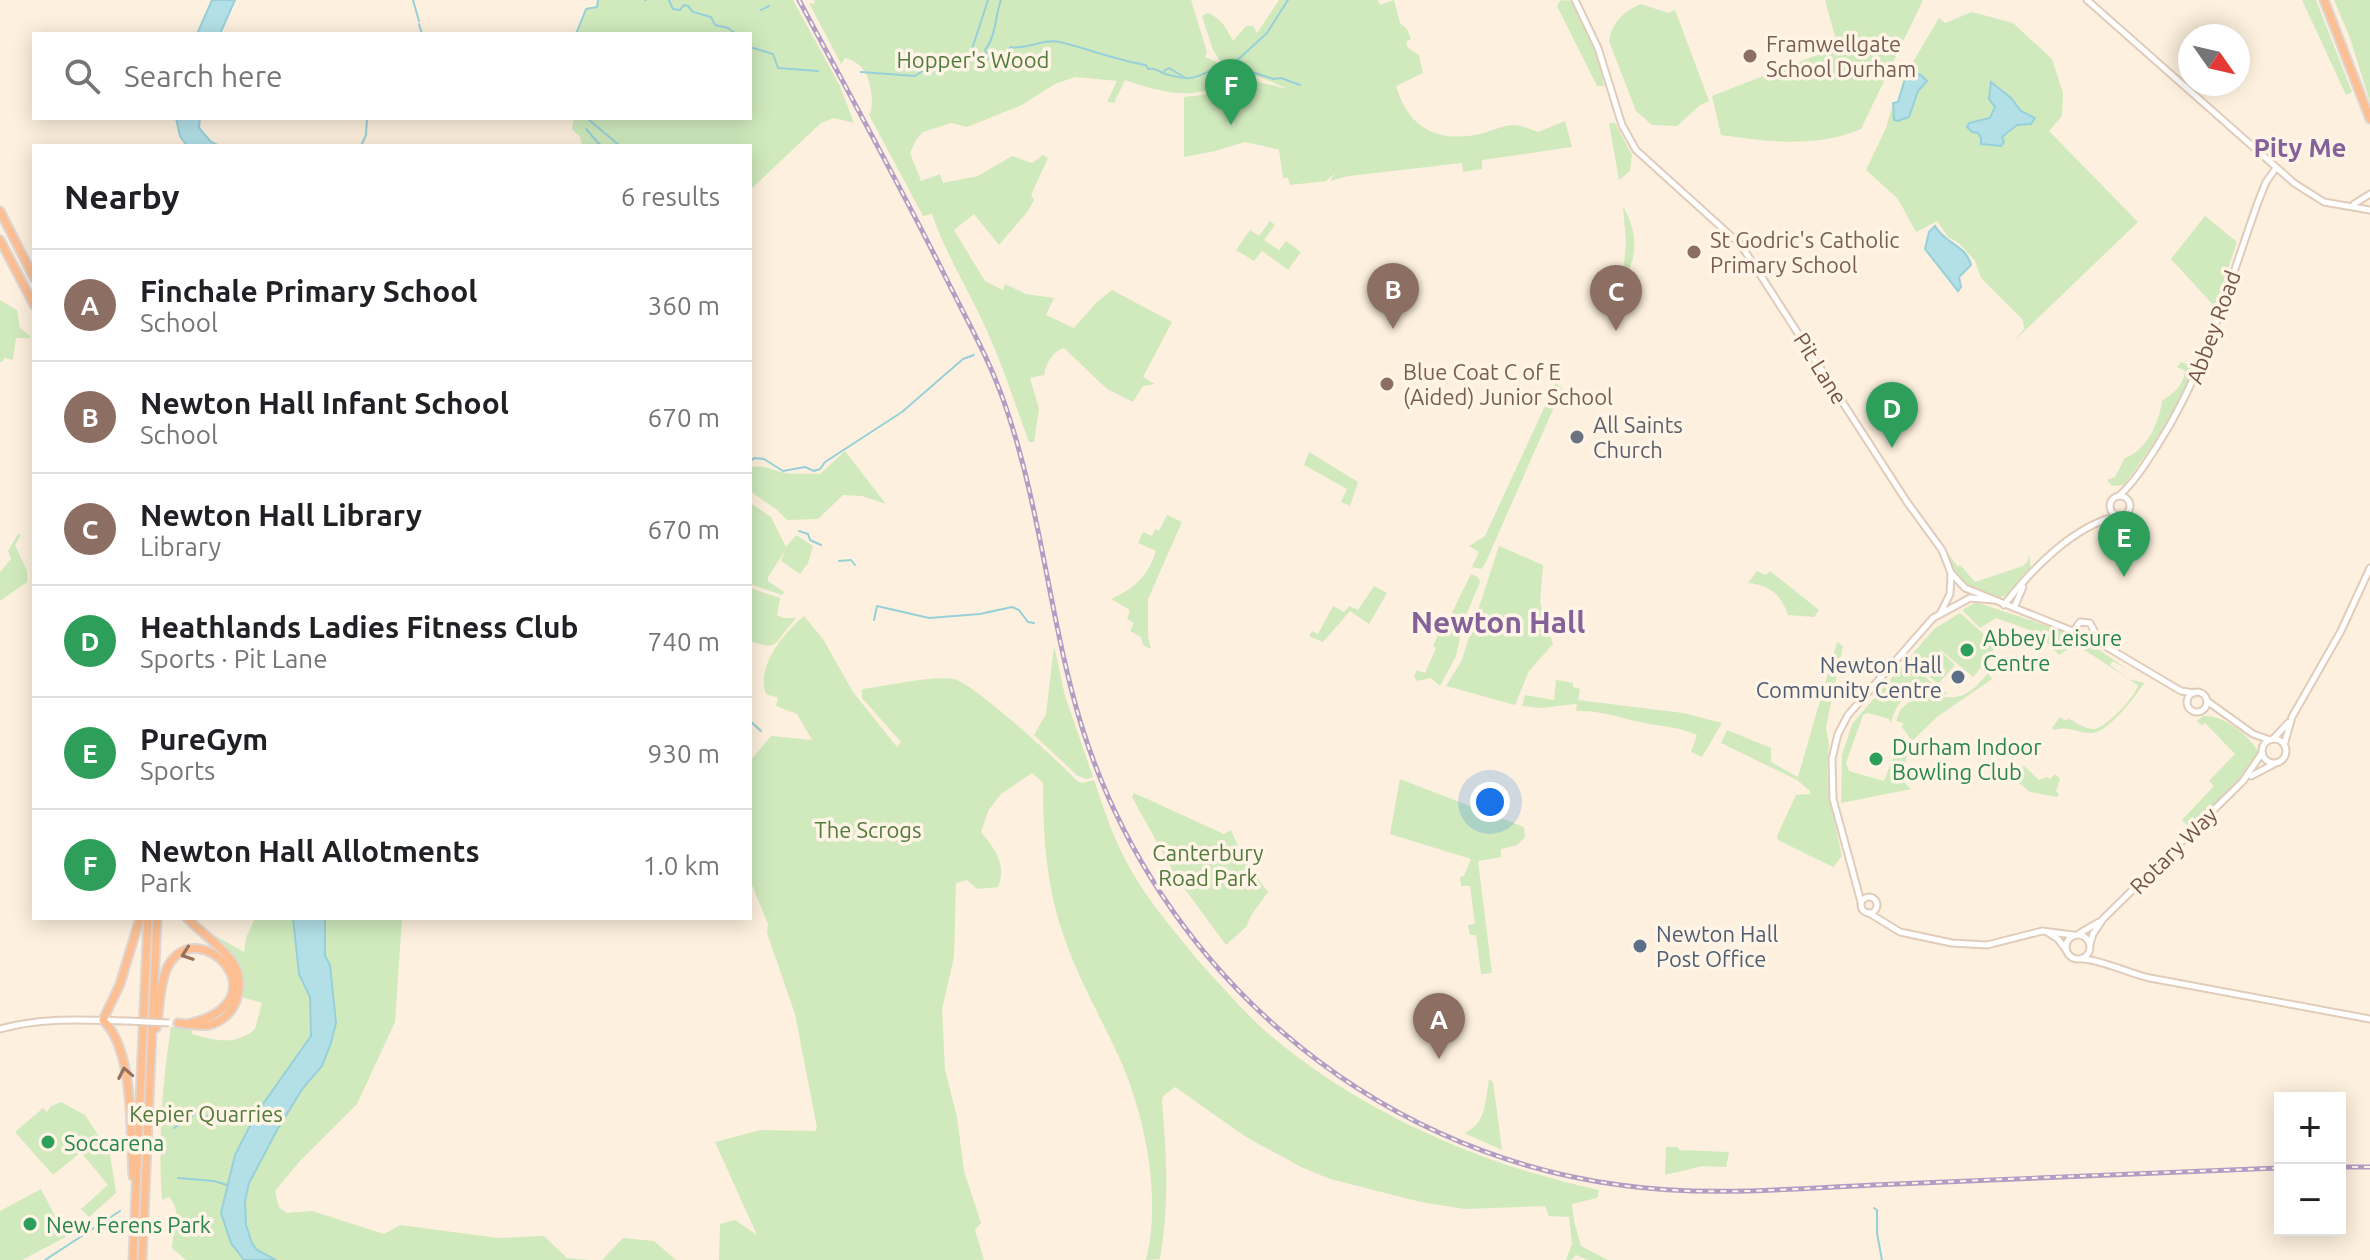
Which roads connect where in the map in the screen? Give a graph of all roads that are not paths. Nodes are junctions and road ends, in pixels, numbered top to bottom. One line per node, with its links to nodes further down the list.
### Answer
1 (1575, 0): 20 (street, Pit Lane)
2 (2087, 0): 5 (street)
3 (2324, 0): 4 (highway)
4 (2370, 119)
5 (2276, 168): 7 (street); 13 (street, Abbey Road)
6 (2370, 194): 7 (street)
7 (2353, 205): 8 (street)
8 (2370, 210)
9 (0, 211): 11 (highway)
10 (0, 240): 12 (highway)
11 (32, 274)
12 (32, 301)
13 (2136, 478): 14 (street); 15 (street)
14 (2120, 495): 15 (street); 16 (street)
15 (2129, 500): 17 (street)
16 (2109, 506): 17 (street); 18 (street)
17 (2118, 516): 18 (street)
18 (2096, 522): 21 (street)
19 (2370, 568): 41 (street)
20 (1951, 573): 22 (street, Pit Lane); 23 (street)
21 (2028, 579): 26 (street); 27 (street)
22 (1963, 587): 23 (street); 24 (street); 25 (street)
23 (1950, 593): 25 (street); 28 (street)
24 (1994, 600): 25 (street); 26 (street)
25 (1961, 602): 28 (street)
26 (2004, 605): 27 (street)
27 (2014, 608): 30 (street)
28 (1941, 612): 48 (street)
29 (2080, 622): 30 (street); 31 (street); 32 (street)
30 (2057, 623): 31 (street)
31 (2075, 632): 33 (street)
32 (2094, 632): 33 (street); 34 (street)
33 (2087, 640): 34 (street)
34 (2100, 643): 35 (street)
35 (2181, 691): 36 (street); 38 (street)
36 (2194, 693): 37 (street); 38 (street)
37 (2207, 701): 39 (street); 40 (street)
38 (2187, 703): 39 (street)
39 (2202, 710): 40 (street)
40 (2219, 710): 42 (street)
41 (2292, 717): 43 (street); 44 (street)
42 (2253, 734): 43 (street); 45 (street)
43 (2271, 740): 44 (street); 45 (street)
44 (2284, 745): 46 (street)
45 (2262, 752): 46 (street); 47 (street, Rotary Way)
46 (2276, 763): 47 (street, Rotary Way)
47 (2243, 781): 53 (street, Rotary Way)
48 (1856, 885): 49 (street); 50 (street)
49 (1869, 896): 50 (street); 51 (street)
50 (1861, 902): 52 (street)
51 (1877, 907): 52 (street); 58 (street)
52 (1869, 913): 58 (street)
53 (2103, 919): 60 (street, Rotary Way); 61 (street, Rotary Way)
54 (139, 920): 66 (highway)
55 (148, 920): 71 (highway)
56 (157, 920): 70 (highway)
57 (189, 920): 68 (highway)
58 (1883, 922): 59 (street)
59 (2047, 931): 60 (street); 62 (street)
60 (2075, 935): 61 (street); 62 (street)
61 (2090, 945): 63 (street); 64 (street)
62 (2066, 950): 63 (street)
63 (2082, 959): 64 (street)
64 (2100, 961): 65 (street)
65 (2370, 1019)
66 (103, 1020): 67 (street, bridge); 69 (street); 71 (highway, one-way to 66)
67 (173, 1023): 68 (highway)
68 (187, 1024): 70 (highway, one-way to 70)
69 (0, 1029)
70 (151, 1051): 73 (highway)
71 (134, 1235): 72 (highway)
72 (133, 1260)
73 (142, 1260)

